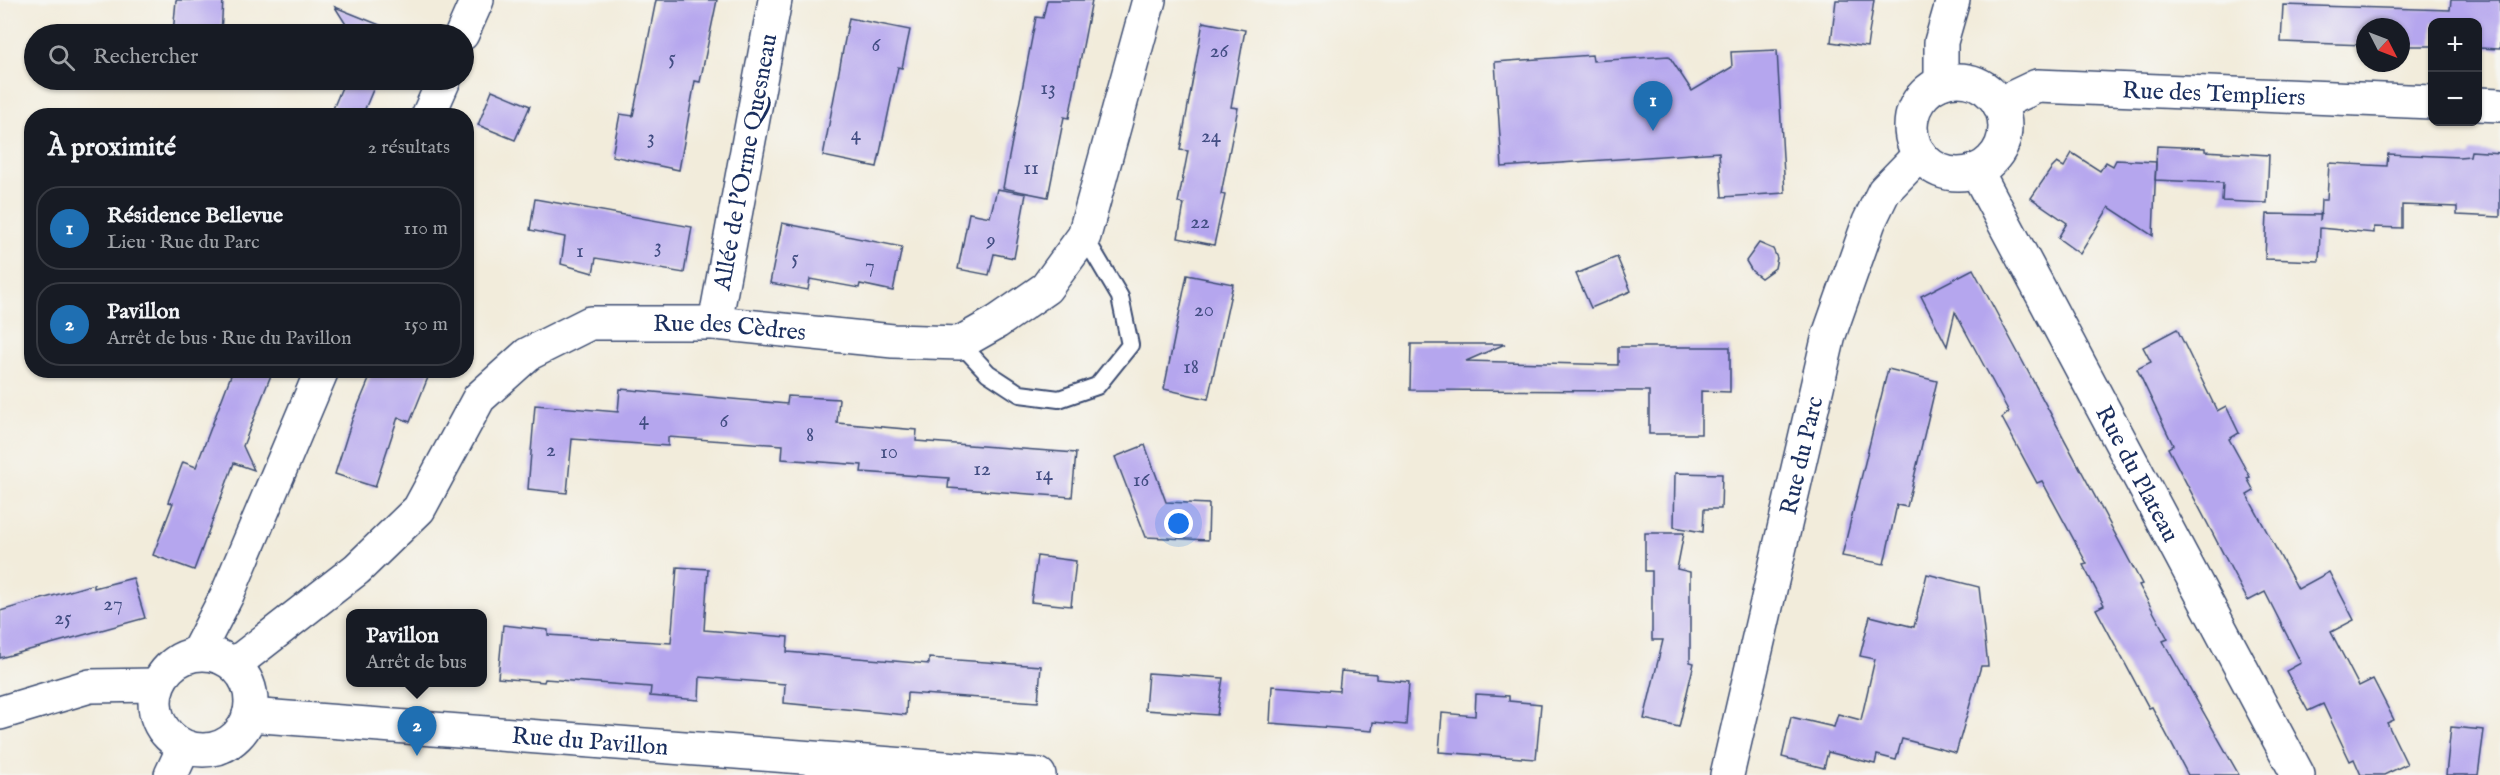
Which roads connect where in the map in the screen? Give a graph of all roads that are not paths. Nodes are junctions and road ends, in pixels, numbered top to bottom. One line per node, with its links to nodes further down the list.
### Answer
1 (775, 0): 16 (street, Allée de l'Orme Quesneau)
2 (1149, 0): 15 (street)
3 (1953, 0): 6 (street)
4 (471, 1): 5 (street)
5 (465, 24)
6 (1941, 83): 9 (street); 13 (street)
7 (440, 90): 12 (street)
8 (2428, 102): 9 (street, Rue des Templiers)
9 (1999, 104): 14 (street)
10 (2482, 104): 11 (street)
11 (2500, 105)
12 (432, 108)
13 (1920, 154): 14 (street); 26 (street, Rue du Parc)
14 (1976, 170): 27 (street, Rue du Plateau)
15 (1084, 236): 17 (street); 17 (lane)
16 (715, 323): 17 (street, Rue des Cèdres); 20 (street, Rue des Cèdres)
17 (960, 343)
18 (318, 378): 19 (street)
19 (197, 653): 20 (street); 21 (street)
20 (235, 664): 23 (street)
21 (156, 685): 22 (street); 24 (street)
22 (0, 713)
23 (249, 715): 24 (street); 25 (street, Rue du Pavillon)
24 (178, 761)
25 (1040, 775)
26 (1726, 775)
27 (2298, 775)

